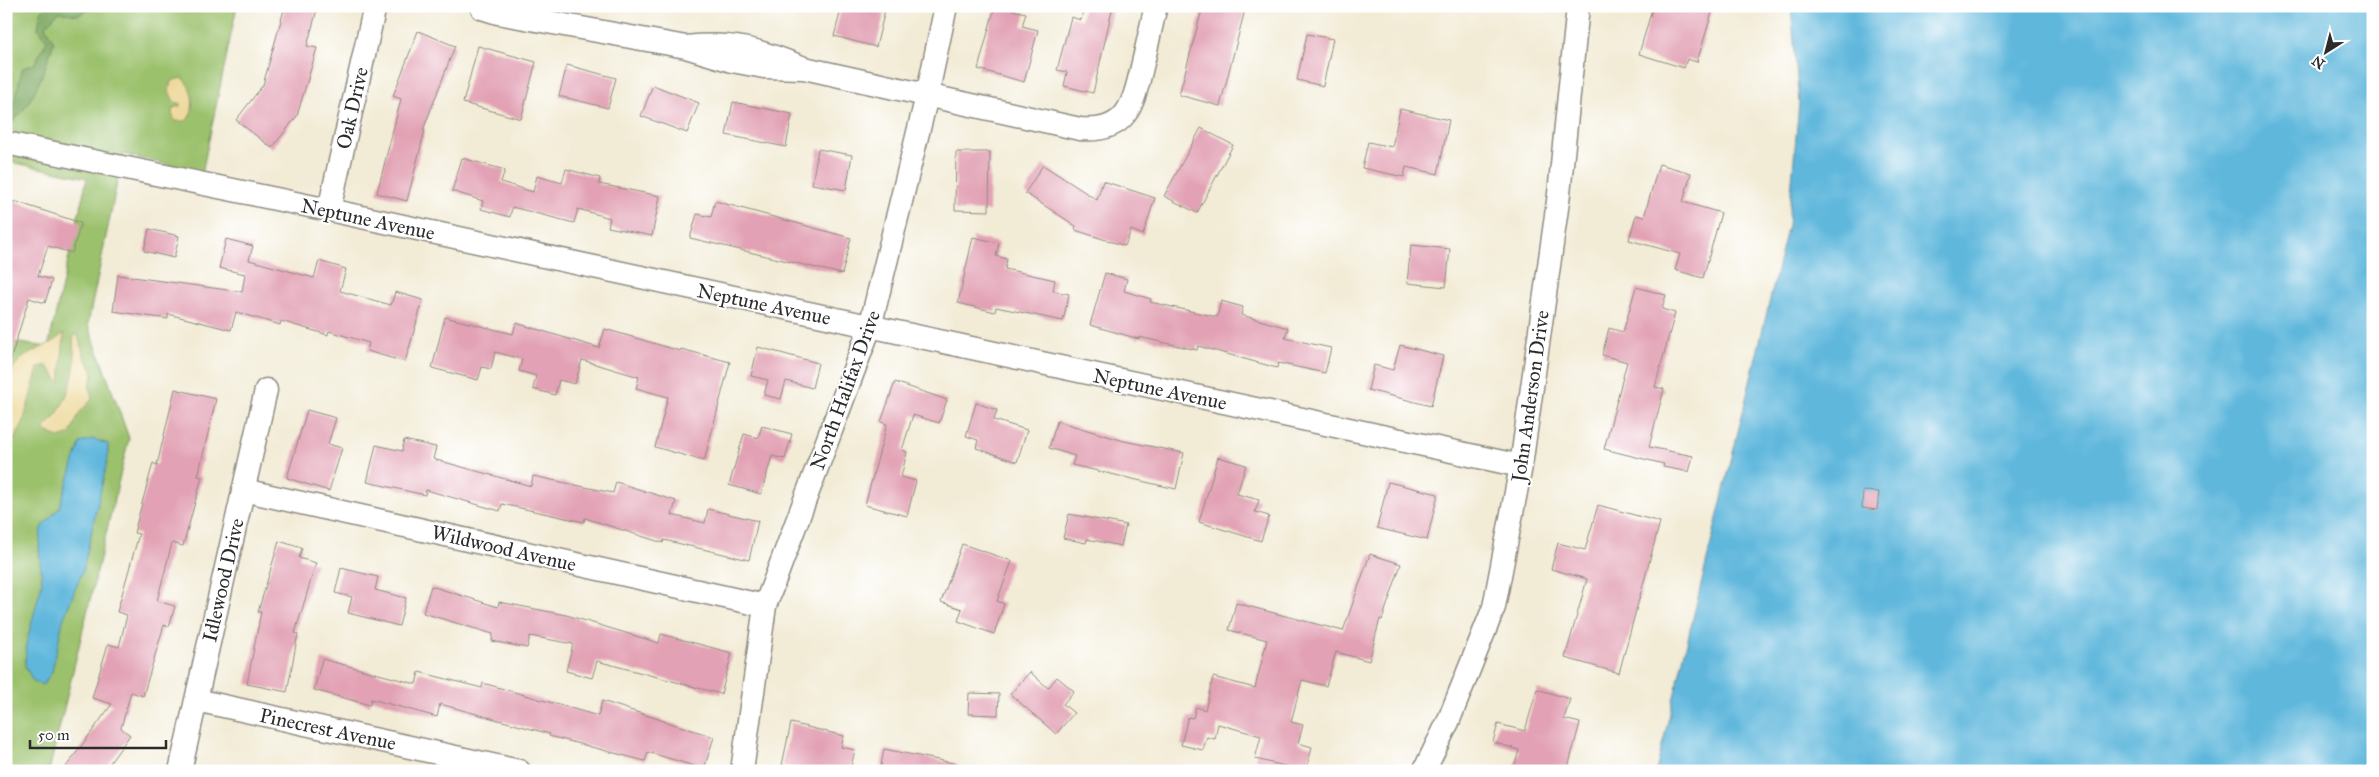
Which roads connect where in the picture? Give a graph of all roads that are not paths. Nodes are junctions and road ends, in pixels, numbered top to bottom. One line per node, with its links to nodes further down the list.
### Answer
1 (376, 6): 10 (street, Oak Drive)
2 (547, 6): 7 (street)
3 (946, 6): 8 (street, North Halifax Drive)
4 (1156, 6): 8 (street)
5 (1578, 6): 13 (street, John Anderson Drive)
6 (481, 7): 7 (street)
7 (614, 32): 8 (street)
8 (928, 96): 11 (street, North Halifax Drive)
9 (6, 144): 10 (street, Neptune Avenue)
10 (329, 210): 11 (street, Neptune Avenue)
11 (870, 327): 13 (street, Neptune Avenue); 15 (street, North Halifax Drive)
12 (266, 390): 14 (street, Idlewood Drive)
13 (1521, 466): 20 (street, John Anderson Drive)
14 (243, 490): 15 (street, Wildwood Avenue); 16 (street, Idlewood Drive)
15 (765, 606): 19 (street, North Halifax Drive)
16 (196, 700): 17 (street, Idlewood Drive); 18 (street, Pinecrest Avenue)
17 (180, 771)
18 (519, 771)
19 (742, 771)
20 (1424, 771)

